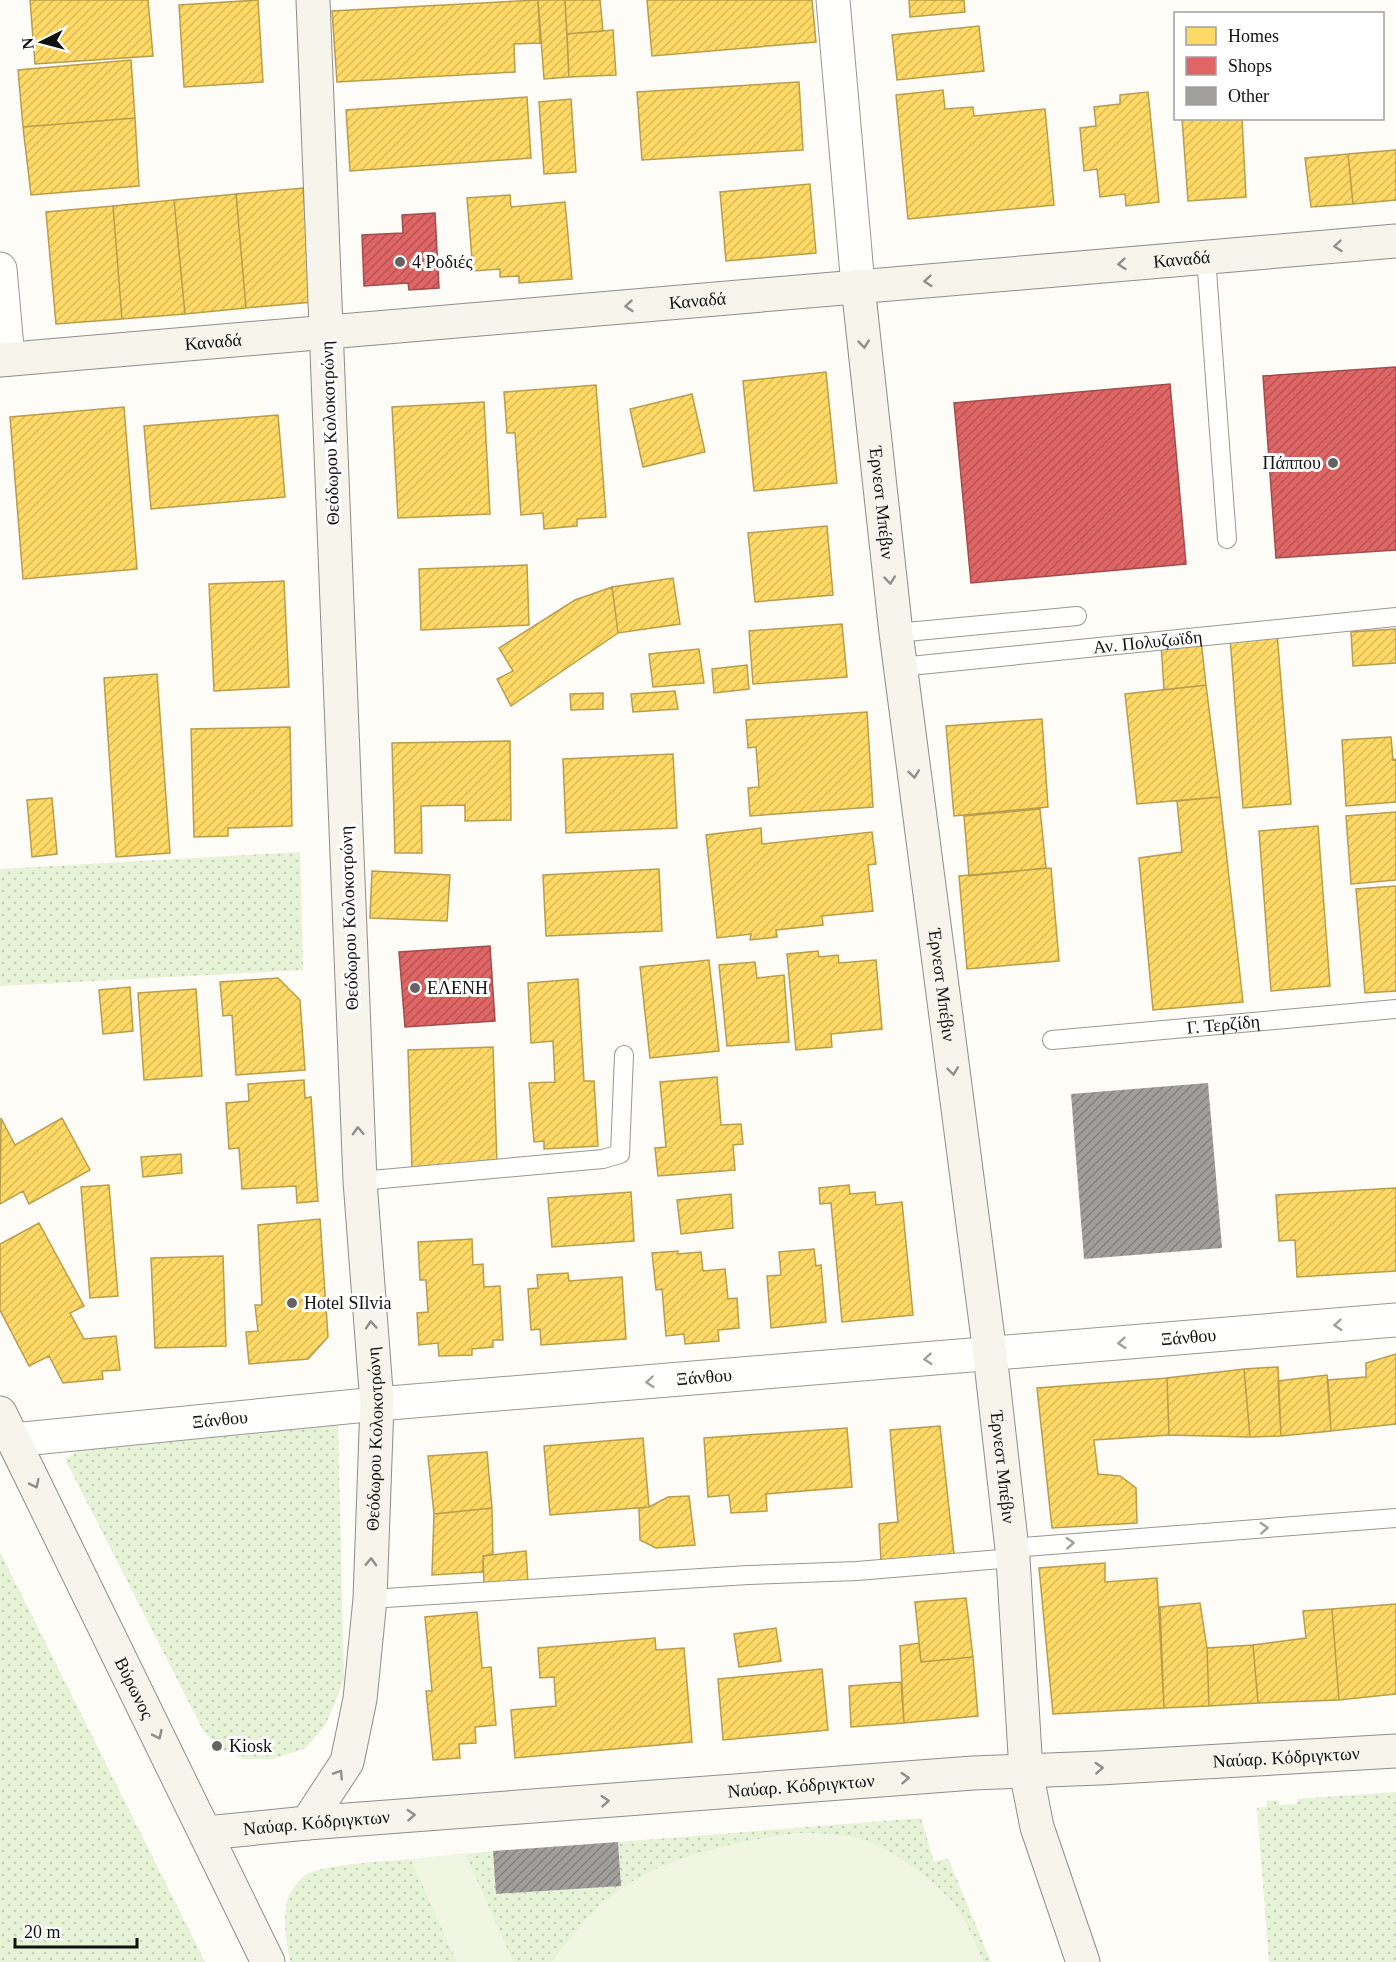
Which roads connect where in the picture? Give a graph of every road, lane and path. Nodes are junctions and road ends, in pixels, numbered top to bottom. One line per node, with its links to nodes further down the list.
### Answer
1 (313, 0): 7 (street, Θεόδωρου Κολοκοτρώνη)
2 (833, 0): 6 (street, Έρνεστ Μπέβιν)
3 (1396, 241): 4 (street, Καναδά, one-way to 4)
4 (1206, 257): 6 (street, Καναδά, one-way to 6); 9 (lane)
5 (0, 269): 8 (street)
6 (858, 286): 7 (street, Καναδά, one-way to 7); 12 (street, Έρνεστ Μπέβιν, one-way to 12)
7 (326, 332): 8 (street, Καναδά); 17 (street, Θεόδωρου Κολοκοτρώνη, one-way to 7)
8 (4, 359)
9 (1227, 539)
10 (1077, 616): 12 (lane)
11 (1396, 617): 13 (lane, Αν. Πολυζωϊδη)
12 (896, 633): 13 (street, Έρνεστ Μπέβιν)
13 (900, 666): 19 (street, Έρνεστ Μπέβιν, one-way to 19)
14 (1396, 1009): 15 (lane, Γ. Τερζίδη)
15 (1053, 1040)
16 (624, 1055): 17 (lane)
17 (360, 1181): 20 (street, Θεόδωρου Κολοκοτρώνη, one-way to 17)
18 (1396, 1320): 19 (street, Ξάνθου, one-way to 19)
19 (990, 1354): 20 (street, Ξάνθου, one-way to 20); 23 (street, Έρνεστ Μπέβιν)
20 (377, 1404): 21 (street, Ξάνθου); 24 (street, Θεόδωρου Κολοκοτρώνη, one-way to 20)
21 (7, 1426): 28 (street, Βύρωνος, one-way to 28)
22 (1396, 1518): 23 (lane, one-way to 22)
23 (1012, 1553): 24 (lane); 26 (street, Έρνεστ Μπέβιν)
24 (370, 1599): 27 (street, Θεόδωρου Κολοκοτρώνη, one-way to 24)
25 (1396, 1751): 26 (street, Ναύαρ. Κόδριγκτων, one-way to 25)
26 (1026, 1771): 27 (street, Ναύαρ. Κόδριγκτων, one-way to 26); 30 (street, Έρνεστ Μπέβιν)
27 (307, 1823): 28 (street, Ναύαρ. Κόδριγκτων)
28 (206, 1833): 29 (street, Βύρωνος)
29 (268, 1962)
30 (1083, 1962)

